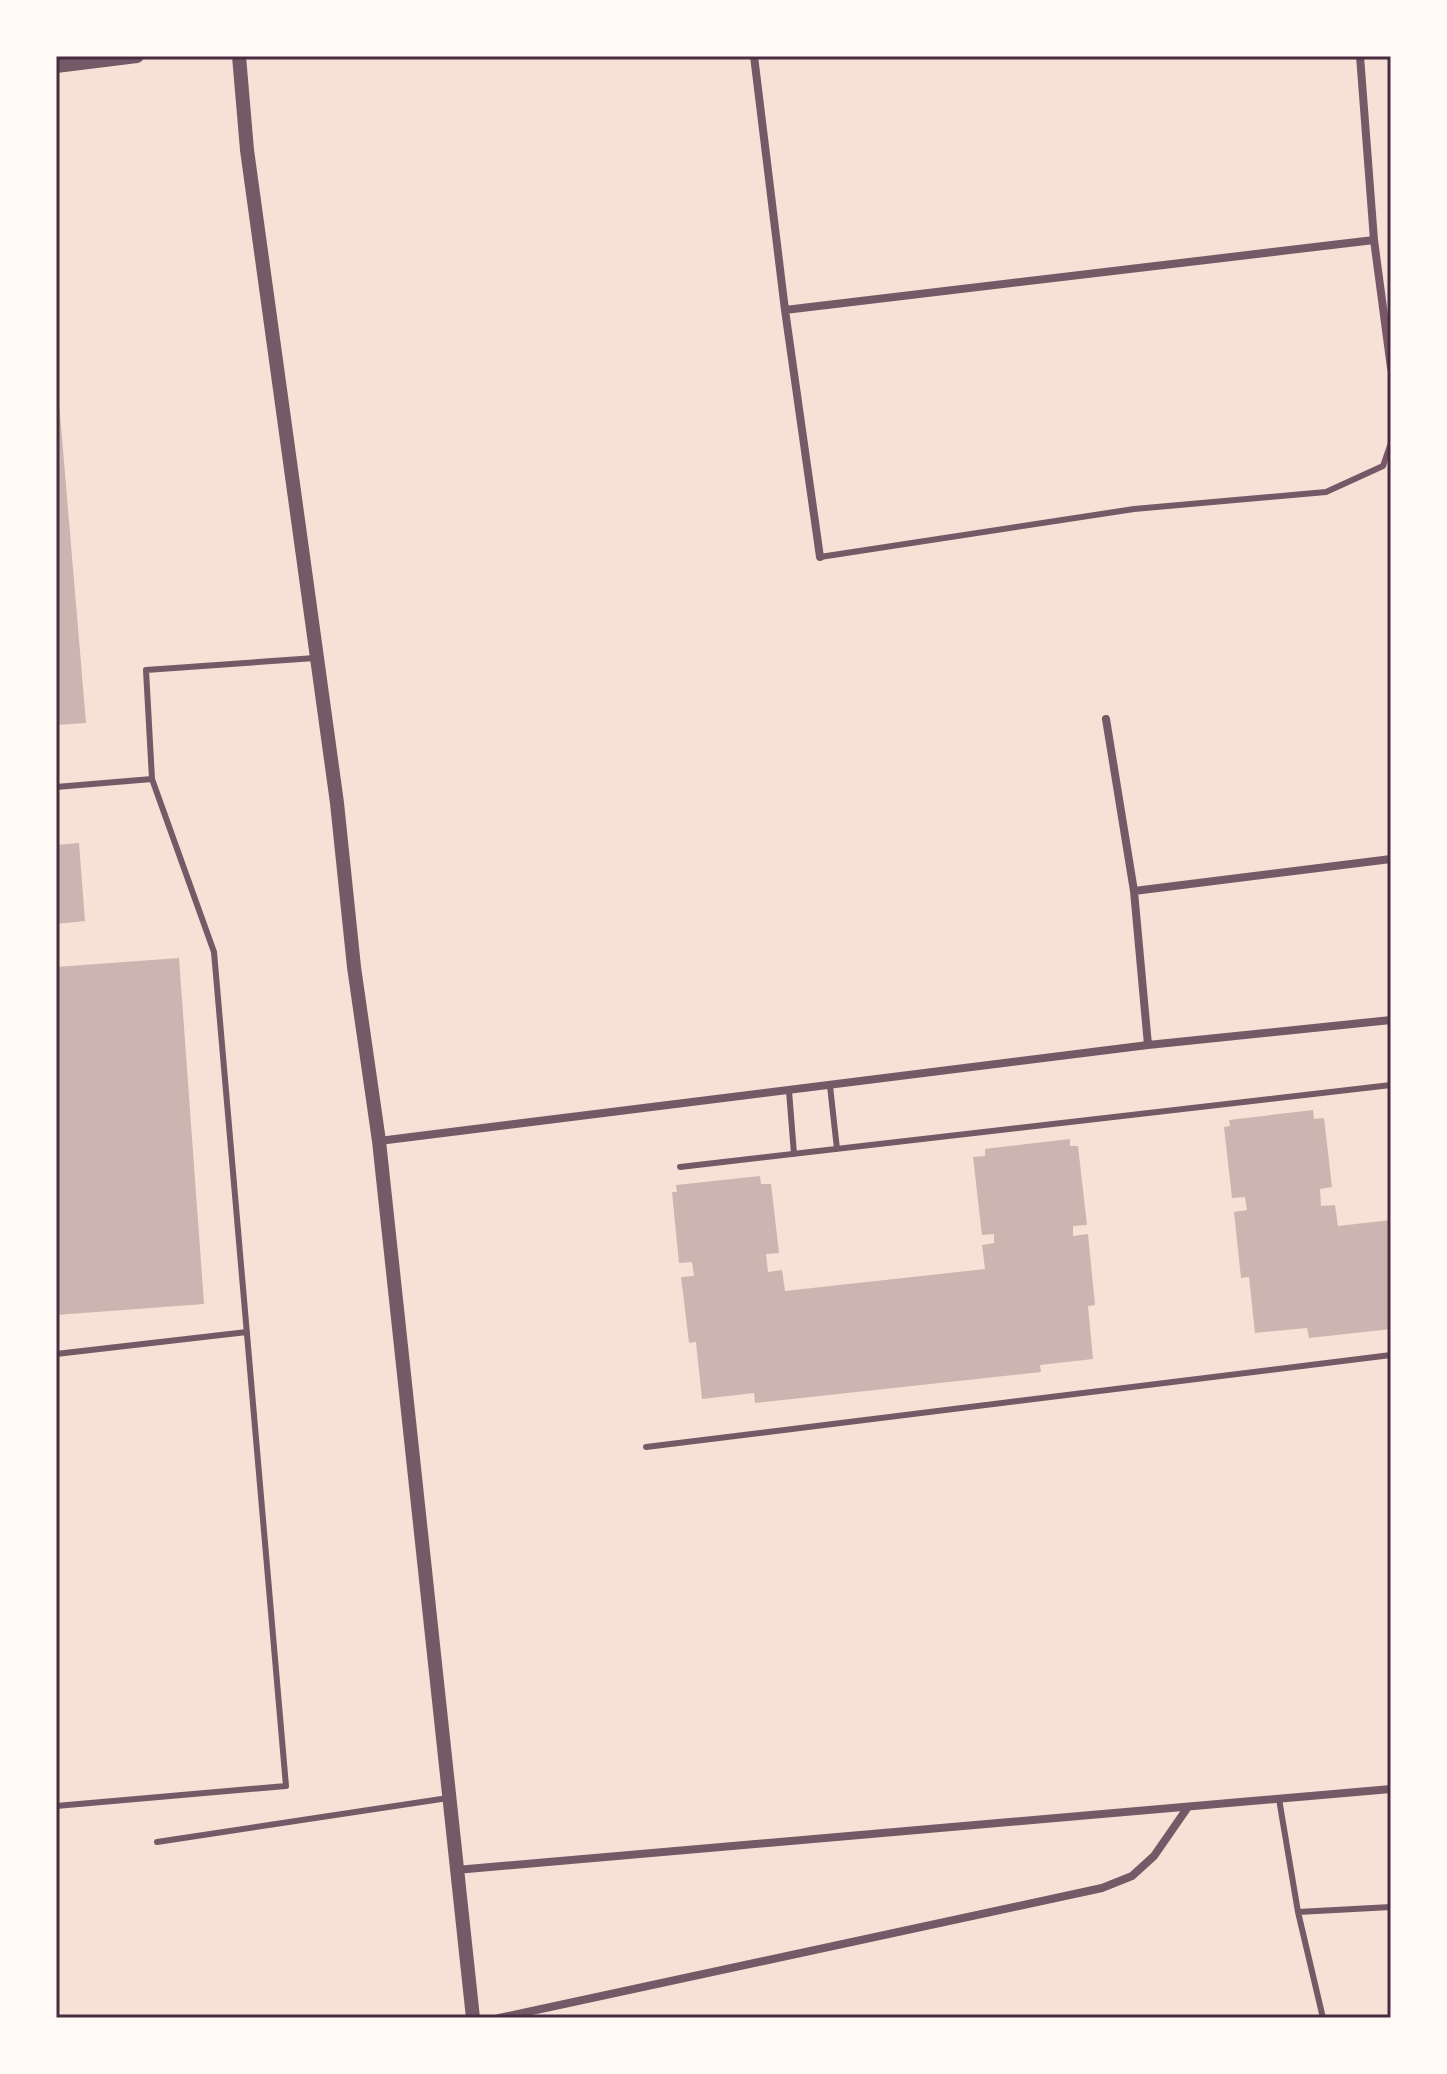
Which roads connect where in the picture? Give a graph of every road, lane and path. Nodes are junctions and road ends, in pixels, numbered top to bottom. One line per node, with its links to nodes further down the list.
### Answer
1 (137, 56): 5 (street)
2 (239, 56): 11 (street)
3 (754, 56): 7 (street)
4 (1360, 56): 6 (street)
5 (56, 66)
6 (1374, 240): 7 (street); 8 (street)
7 (785, 310): 10 (street)
8 (1391, 368)
9 (1391, 443): 10 (lane)
10 (820, 557)
11 (315, 658): 13 (lane); 22 (street)
12 (1106, 719): 16 (street)
13 (152, 779): 14 (lane); 26 (lane)
14 (56, 787)
15 (1391, 859): 16 (street)
16 (1134, 891): 18 (street)
17 (1391, 1020): 18 (street)
18 (1148, 1045): 20 (street)
19 (1391, 1085): 23 (lane)
20 (830, 1086): 21 (street); 23 (lane)
21 (789, 1091): 22 (street); 24 (lane)
22 (379, 1141): 31 (street)
23 (837, 1149): 24 (lane)
24 (794, 1154): 25 (lane)
25 (680, 1167)
26 (247, 1332): 27 (lane); 33 (lane)
27 (56, 1354)
28 (1391, 1355): 29 (lane)
29 (646, 1447)
30 (1391, 1789): 32 (street)
31 (448, 1798): 35 (lane); 36 (street)
32 (1279, 1799): 34 (street); 38 (lane)
33 (56, 1806)
34 (1188, 1807): 36 (street); 40 (street)
35 (157, 1842)
36 (456, 1870): 39 (street)
37 (1391, 1907): 38 (lane)
38 (1298, 1912): 41 (lane)
39 (473, 2018)
40 (499, 2018)
41 (1323, 2018)

